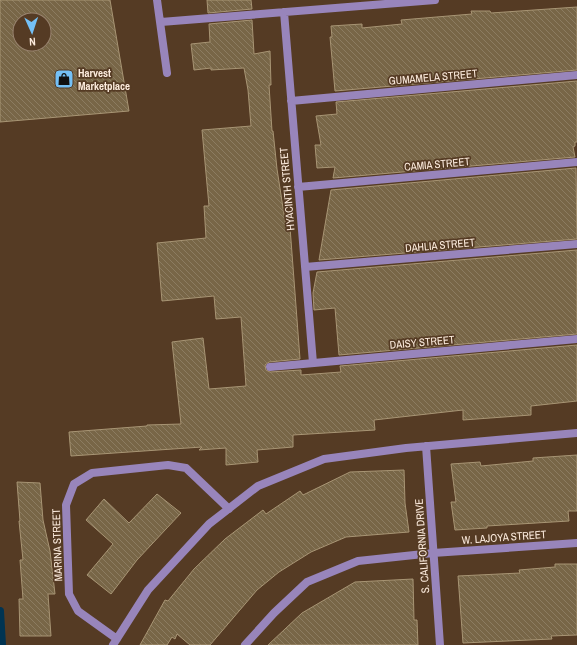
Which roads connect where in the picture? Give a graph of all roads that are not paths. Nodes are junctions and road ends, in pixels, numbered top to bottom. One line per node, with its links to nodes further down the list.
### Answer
1 (157, 0): 4 (street)
2 (435, 0): 3 (street)
3 (284, 12): 4 (street); 7 (street, HYACINTH STREET)
4 (161, 22): 5 (street)
5 (167, 73)
6 (577, 75): 7 (street, GUMAMELA STREET)
7 (291, 101): 9 (street, HYACINTH STREET)
8 (577, 162): 9 (street, CAMIA STREET)
9 (298, 187): 11 (street, HYACINTH STREET)
10 (577, 244): 11 (street, DAHLIA STREET)
11 (305, 267): 13 (street, HYACINTH STREET)
12 (577, 339): 13 (street, DAISY STREET)
13 (313, 363): 14 (street, DAISY STREET)
14 (270, 367)
15 (577, 433): 16 (street)
16 (426, 446): 17 (street); 19 (street, S. CALIFORNIA DRIVE)
17 (229, 509): 20 (street); 20 (street, MARINA STREET)
18 (577, 543): 19 (street, W. LAJOYA STREET)
19 (433, 553): 21 (street, W. LAJOYA STREET); 22 (street, S. CALIFORNIA DRIVE)
20 (115, 642)
21 (245, 645)
22 (440, 645)

